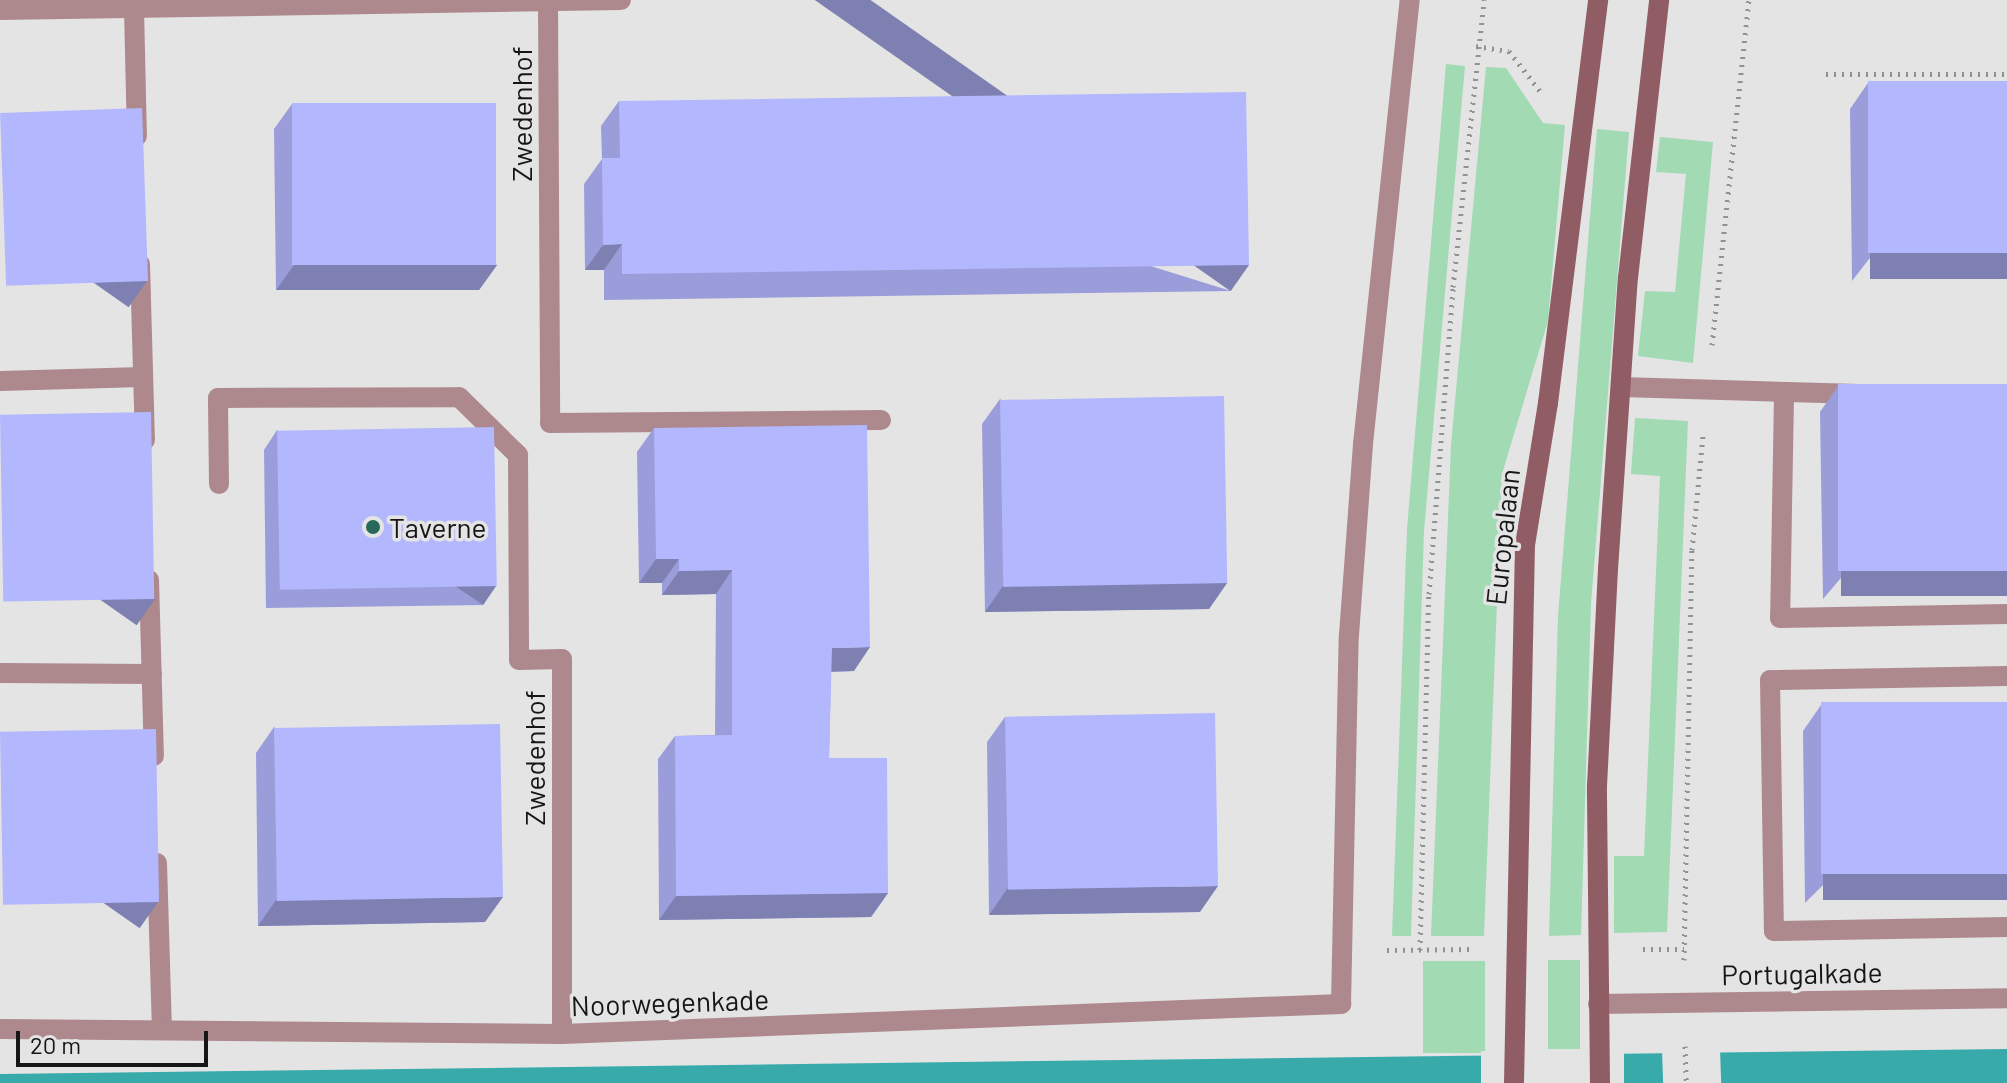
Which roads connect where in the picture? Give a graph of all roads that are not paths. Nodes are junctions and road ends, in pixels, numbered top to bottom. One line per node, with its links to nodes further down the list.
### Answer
1 (621, 0): 6 (street)
2 (1410, 0): 31 (street, Noorwegenkade)
3 (1587, 0): 4 (street)
4 (1599, 0): 32 (street, Europalaan)
5 (1659, 0): 13 (street)
6 (548, 1): 7 (street); 16 (street, Zwedenhof)
7 (134, 8): 8 (street); 9 (street)
8 (0, 10)
9 (138, 162)
10 (140, 239): 11 (street)
11 (143, 377): 12 (street); 17 (street)
12 (0, 381)
13 (1621, 387): 15 (street); 28 (street)
14 (1880, 393): 15 (street)
15 (1784, 395): 20 (street)
16 (881, 420)
17 (145, 455)
18 (219, 484): 31 (street, Zwedenhof)
19 (149, 564): 22 (street)
20 (2007, 614)
21 (0, 673): 22 (street)
22 (152, 674): 24 (street)
23 (2007, 676): 26 (street)
24 (155, 781)
25 (157, 843): 29 (street)
26 (2007, 927)
27 (2007, 998): 28 (street, Portugalkade)
28 (1598, 1004): 33 (street)
29 (162, 1027): 30 (street, Noorwegenkade); 31 (street, Noorwegenkade)
30 (0, 1029)
31 (562, 1034)
32 (1514, 1083)
33 (1600, 1083)

